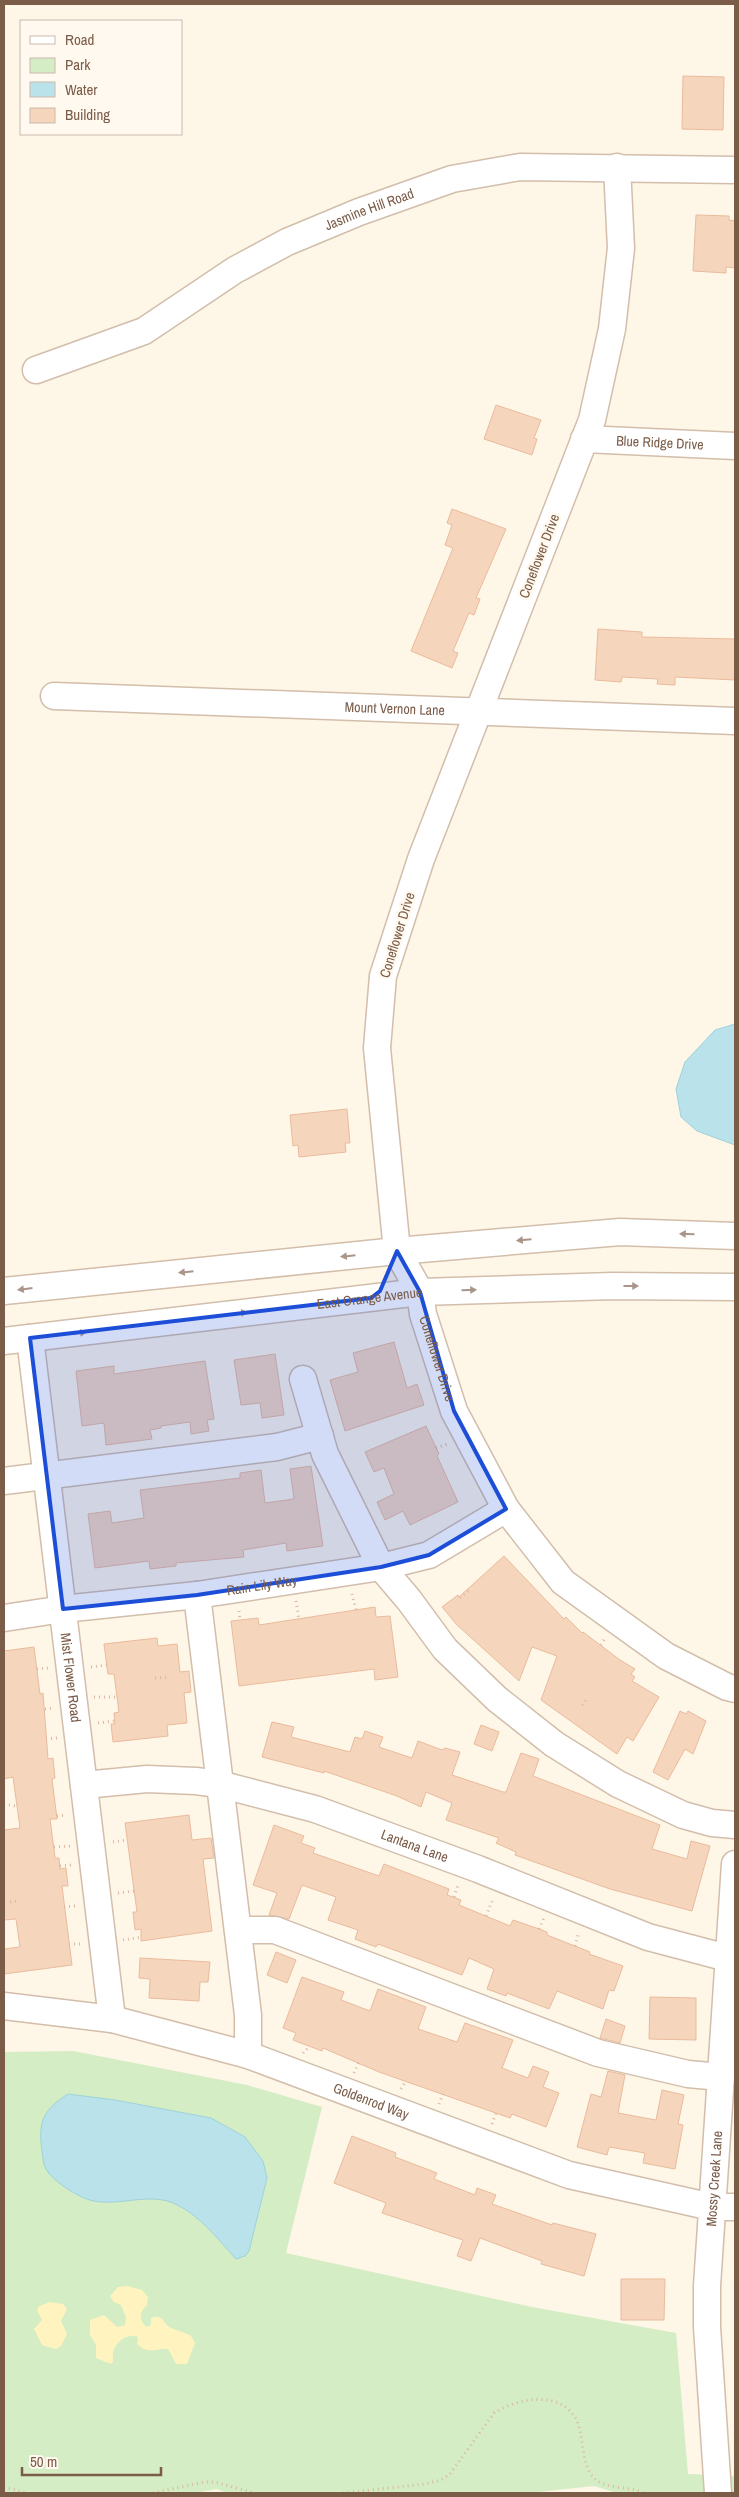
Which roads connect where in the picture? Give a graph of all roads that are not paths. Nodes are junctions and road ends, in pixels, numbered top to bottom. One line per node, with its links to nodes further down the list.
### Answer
1 (617, 167): 2 (street, Jasmine Hill Road); 3 (street, Jasmine Hill Road); 4 (street, Coneflower Drive)
2 (735, 170)
3 (36, 370)
4 (584, 439): 5 (street, Blue Ridge Drive); 7 (street, Coneflower Drive)
5 (735, 446)
6 (54, 696): 7 (street, Mount Vernon Lane)
7 (479, 712): 8 (street, Mount Vernon Lane); 10 (street, Coneflower Drive)
8 (735, 721)
9 (735, 1236): 10 (street, one-way to 10)
10 (397, 1251): 12 (street, one-way to 12); 13 (street, Coneflower Drive); 14 (street)
11 (735, 1287): 13 (street, East Orange Avenue, one-way to 11)
12 (4, 1292)
13 (420, 1292): 14 (street, East Orange Avenue); 21 (street, Coneflower Drive)
14 (371, 1298): 15 (street, East Orange Avenue, one-way to 14)
15 (30, 1338): 16 (street, East Orange Avenue); 19 (street, Mist Flower Road)
16 (4, 1341)
17 (302, 1380): 18 (street)
18 (320, 1436): 19 (street); 22 (street)
19 (48, 1476): 20 (street); 24 (street, Mist Flower Road)
20 (4, 1481)
21 (506, 1509): 22 (street, Rain Lily Way); 26 (street, Coneflower Drive)
22 (381, 1567): 23 (street, Rain Lily Way); 29 (street)
23 (197, 1595): 24 (street, Rain Lily Way); 27 (street)
24 (63, 1609): 25 (street, Rain Lily Way); 28 (street, Mist Flower Road)
25 (4, 1618)
26 (735, 1689)
27 (219, 1784): 28 (street, Lantana Lane); 31 (street); 32 (street, Lantana Lane)
28 (84, 1785): 34 (street, Mist Flower Road)
29 (735, 1825)
30 (735, 1864): 32 (street, Mossy Creek Lane)
31 (238, 1930): 35 (street); 36 (street)
32 (732, 1960): 36 (street, Mossy Creek Lane)
33 (4, 2006): 34 (street, Goldenrod Way)
34 (112, 2018): 35 (street, Goldenrod Way)
35 (248, 2054): 37 (street, Goldenrod Way)
36 (721, 2077): 37 (street, Mossy Creek Lane)
37 (724, 2207): 38 (street, Mossy Creek Lane)
38 (718, 2493)

